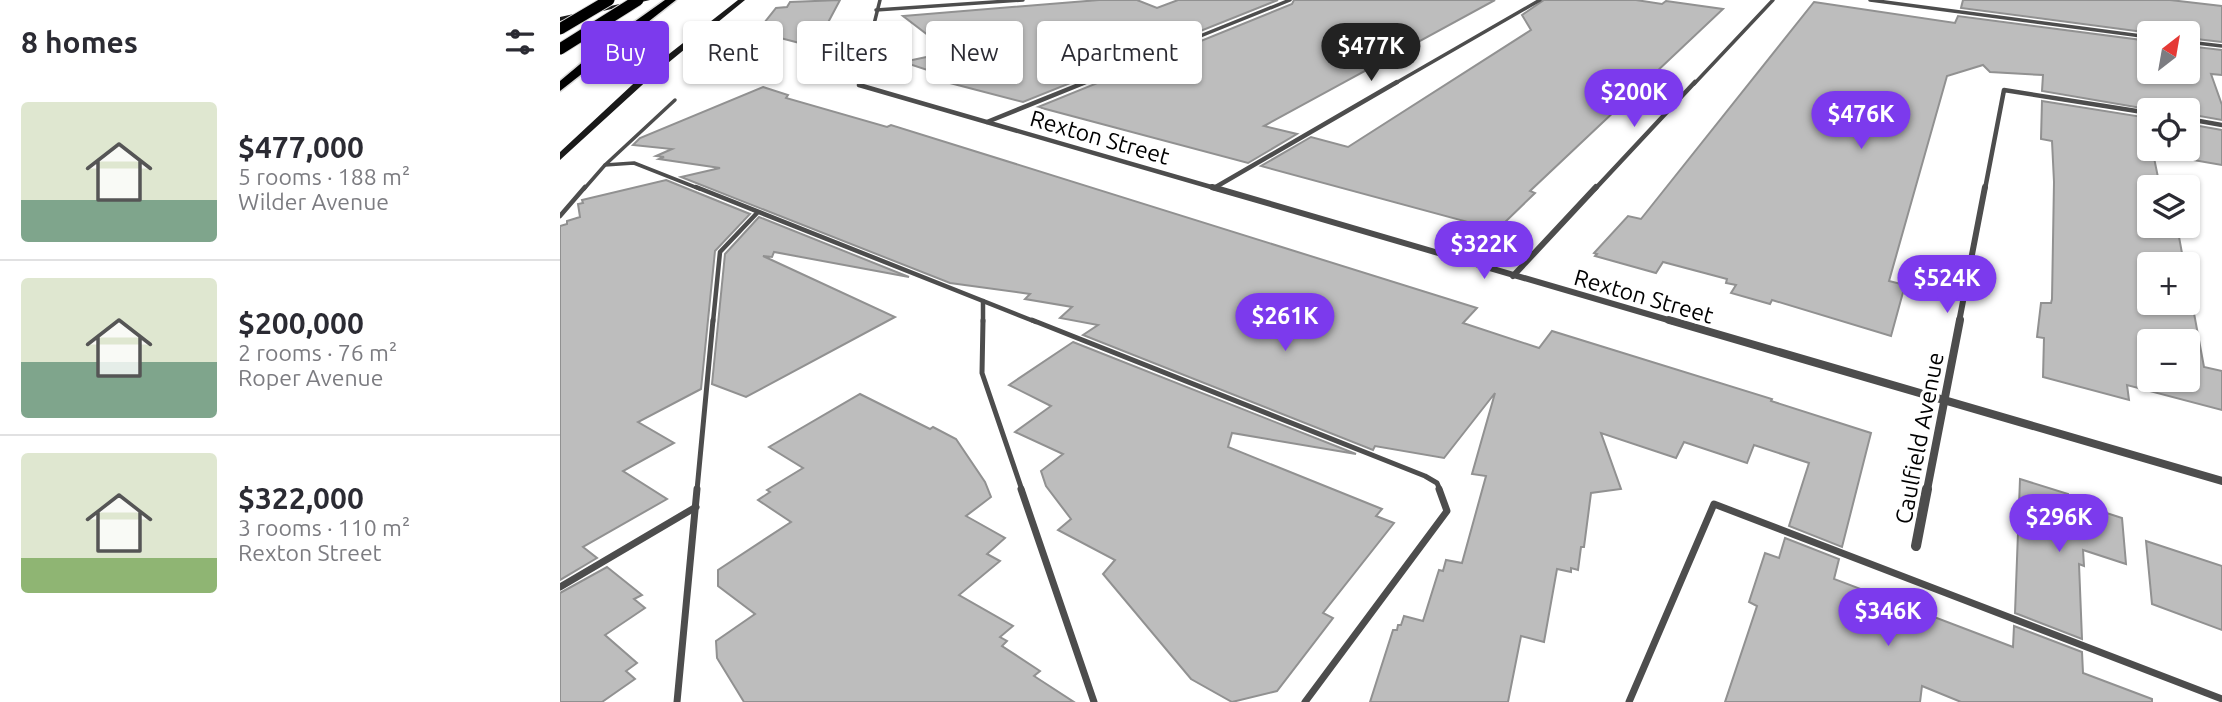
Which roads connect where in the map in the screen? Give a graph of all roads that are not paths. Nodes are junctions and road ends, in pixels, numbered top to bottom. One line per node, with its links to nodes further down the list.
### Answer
1 (610, 0): 12 (street); 15 (highway, bridge)
2 (638, 0): 19 (highway, bridge)
3 (647, 0): 14 (street)
4 (671, 0): 20 (highway)
5 (742, 0): 26 (street)
6 (880, 0): 13 (street, Rexton Street)
7 (1023, 0): 13 (street)
8 (1290, 0): 24 (street)
9 (1541, 0): 28 (street)
10 (1773, 0): 31 (street)
11 (1870, 0): 16 (street)
12 (560, 10)
13 (876, 10): 24 (street, Rexton Street)
14 (560, 19)
15 (560, 29)
16 (2137, 35)
17 (2200, 43): 18 (street)
18 (2222, 46)
19 (560, 49)
20 (560, 87)
21 (675, 100): 27 (lane)
22 (2137, 111): 33 (street, Caulfield Avenue)
23 (2200, 121): 25 (street)
24 (987, 122): 28 (street, Rexton Street)
25 (2222, 125)
26 (560, 157)
27 (605, 165): 29 (lane); 30 (lane)
28 (1214, 188): 31 (street, Rexton Street)
29 (757, 213): 32 (lane); 35 (lane)
30 (560, 216)
31 (1513, 276): 33 (street, Rexton Street)
32 (983, 302): 40 (lane); 41 (lane)
33 (1944, 402): 34 (street, Rexton Street); 36 (street, Caulfield Avenue)
34 (2222, 481)
35 (696, 507): 37 (lane); 39 (lane)
36 (1916, 546)
37 (560, 587)
38 (2222, 699): 42 (lane)
39 (677, 702)
40 (1094, 702)
41 (1305, 702)
42 (1629, 702)

